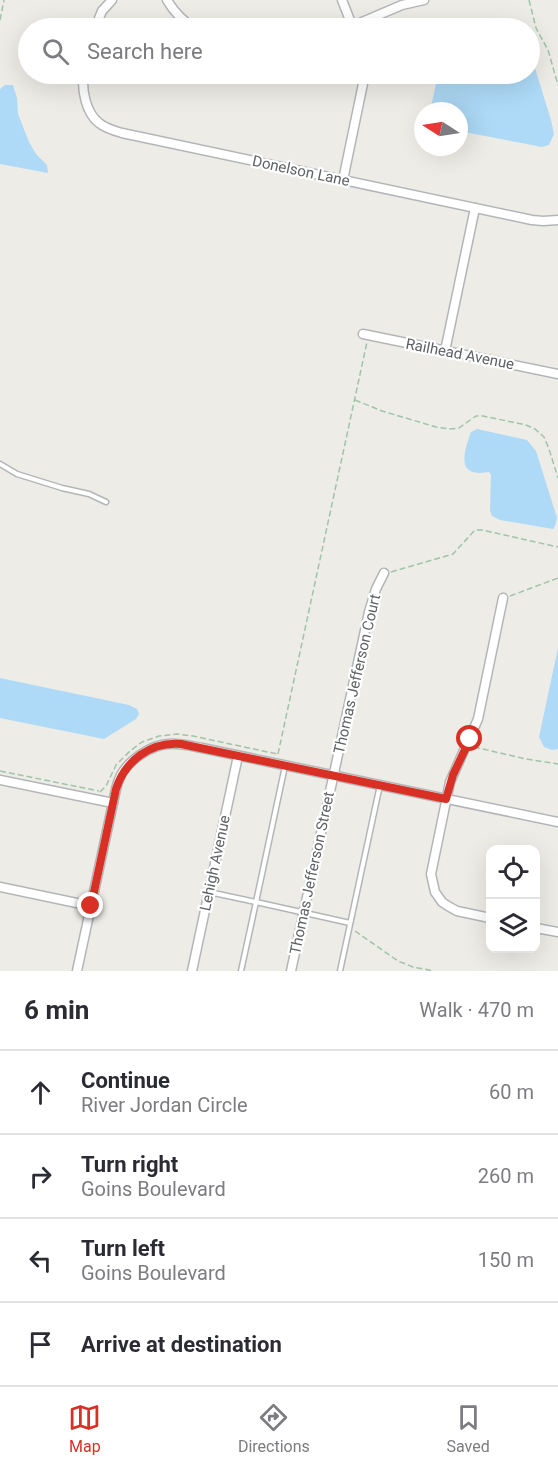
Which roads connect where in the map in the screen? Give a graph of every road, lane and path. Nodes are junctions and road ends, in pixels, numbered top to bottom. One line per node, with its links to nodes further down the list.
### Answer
1 (4, 0): 12 (path)
2 (112, 0): 7 (street)
3 (168, 0): 8 (street)
4 (342, 0): 9 (street)
5 (424, 0): 10 (street)
6 (529, 0): 11 (path)
7 (99, 18)
8 (181, 18)
9 (348, 18)
10 (373, 18)
11 (534, 18)
12 (0, 20)
13 (540, 35): 16 (path)
14 (84, 84): 17 (street, Donelson Lane)
15 (363, 84): 17 (street)
16 (558, 85)
17 (343, 180): 18 (street, Donelson Lane)
18 (475, 208): 19 (street, Donelson Lane); 21 (street)
19 (558, 220)
20 (365, 335): 21 (street, Railhead Avenue); 23 (path)
21 (445, 351): 22 (street, Railhead Avenue)
22 (558, 374)
23 (354, 400): 25 (path); 34 (path)
24 (0, 464): 26 (lane)
25 (558, 478)
26 (106, 502)
27 (558, 547): 28 (path)
28 (384, 573): 36 (street, Thomas Jefferson Court)
29 (558, 578): 30 (path)
30 (503, 598): 31 (street)
31 (467, 745): 33 (path); 40 (street)
32 (238, 756): 34 (street); 41 (street); 44 (street, Lehigh Avenue)
33 (558, 764)
34 (281, 765): 36 (street); 45 (lane)
35 (0, 771): 39 (path)
36 (334, 776): 38 (street); 47 (street, Thomas Jefferson Street)
37 (0, 780): 41 (street)
38 (380, 785): 40 (street); 49 (lane)
39 (100, 791)
40 (446, 799): 42 (street); 48 (street)
41 (113, 803): 46 (street)
42 (558, 822)
43 (0, 887): 46 (street)
44 (209, 892): 45 (lane); 53 (street, Lehigh Avenue)
45 (256, 902): 47 (lane); 54 (lane)
46 (91, 906): 52 (street)
47 (304, 913): 49 (lane); 55 (street, Thomas Jefferson Street)
48 (486, 917)
49 (350, 926): 56 (lane); 57 (path)
50 (540, 929): 51 (street)
51 (558, 932)
52 (77, 971)
53 (192, 971)
54 (241, 971)
55 (291, 971)
56 (340, 971)
57 (434, 971)

